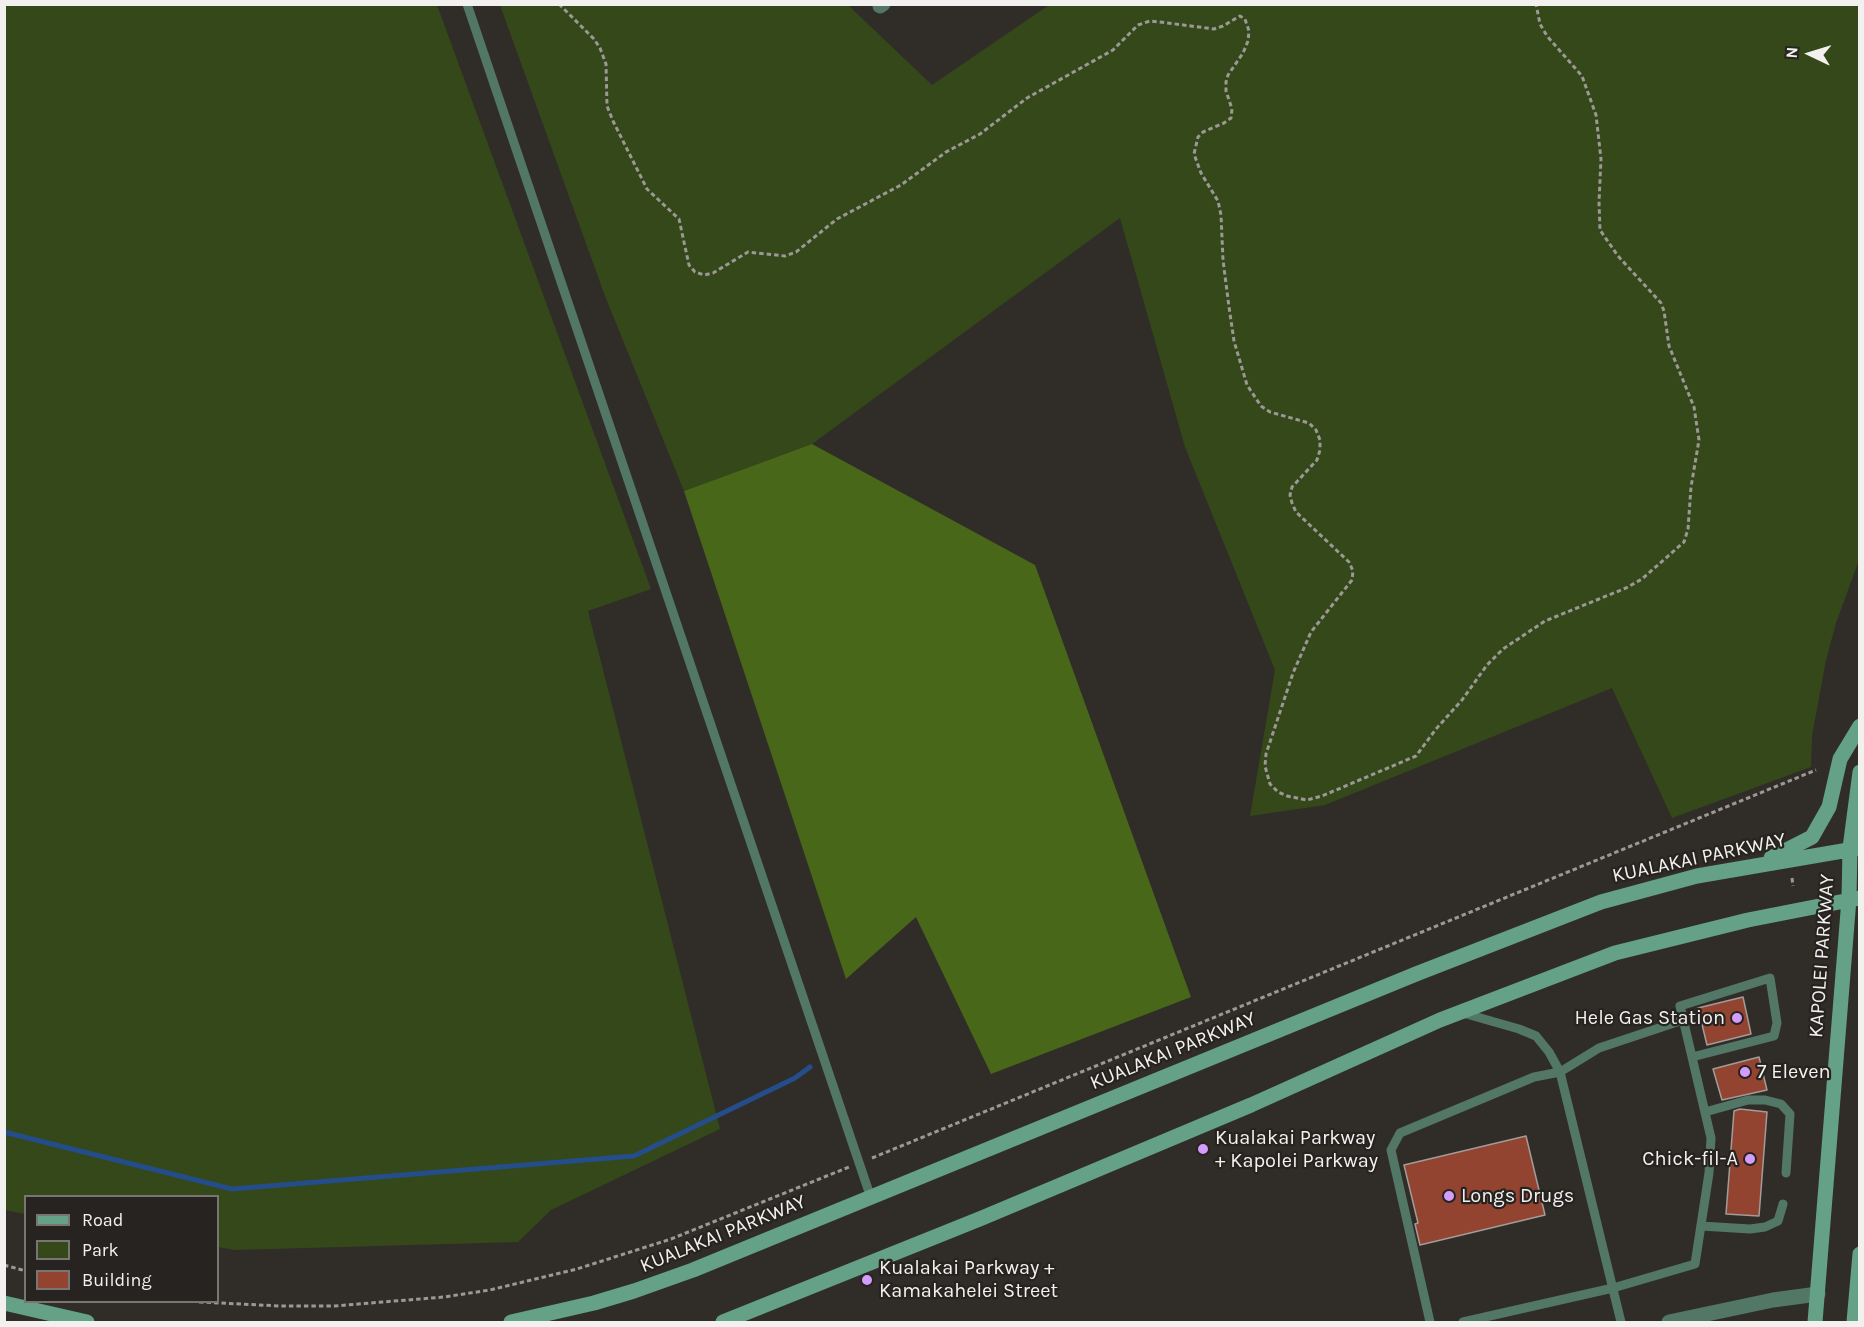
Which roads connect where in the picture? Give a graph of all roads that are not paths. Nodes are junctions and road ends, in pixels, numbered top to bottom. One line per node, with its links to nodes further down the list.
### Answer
1 (467, 4): 13 (lane)
2 (1860, 726): 5 (main road)
3 (1860, 772): 4 (main road, KAPOLEI PARKWAY)
4 (1855, 848): 5 (main road, KUALAKAI PARKWAY); 6 (main road, KAPOLEI PARKWAY)
5 (1757, 865): 13 (main road, KUALAKAI PARKWAY)
6 (1854, 899): 7 (main road); 18 (main road, KAPOLEI PARKWAY)
7 (1461, 1012): 10 (lane); 22 (main road)
8 (1683, 1020): 9 (lane); 9 (lane); 10 (lane)
9 (1692, 1057): 11 (lane)
10 (1560, 1072): 17 (lane); 23 (lane)
11 (1705, 1112): 12 (lane); 15 (lane)
12 (1786, 1173)
13 (871, 1198): 21 (main road, KUALAKAI PARKWAY)
14 (1784, 1204): 15 (lane)
15 (1701, 1226): 17 (lane)
16 (1860, 1254): 28 (main road)
17 (1613, 1288): 24 (lane); 25 (lane)
18 (1818, 1294): 26 (street); 27 (main road, KAPOLEI PARKWAY)
19 (4, 1303): 20 (main road)
20 (87, 1323)
21 (511, 1323)
22 (723, 1323)
23 (1430, 1323)
24 (1463, 1323)
25 (1621, 1323)
26 (1669, 1323)
27 (1815, 1323)
28 (1854, 1323)

